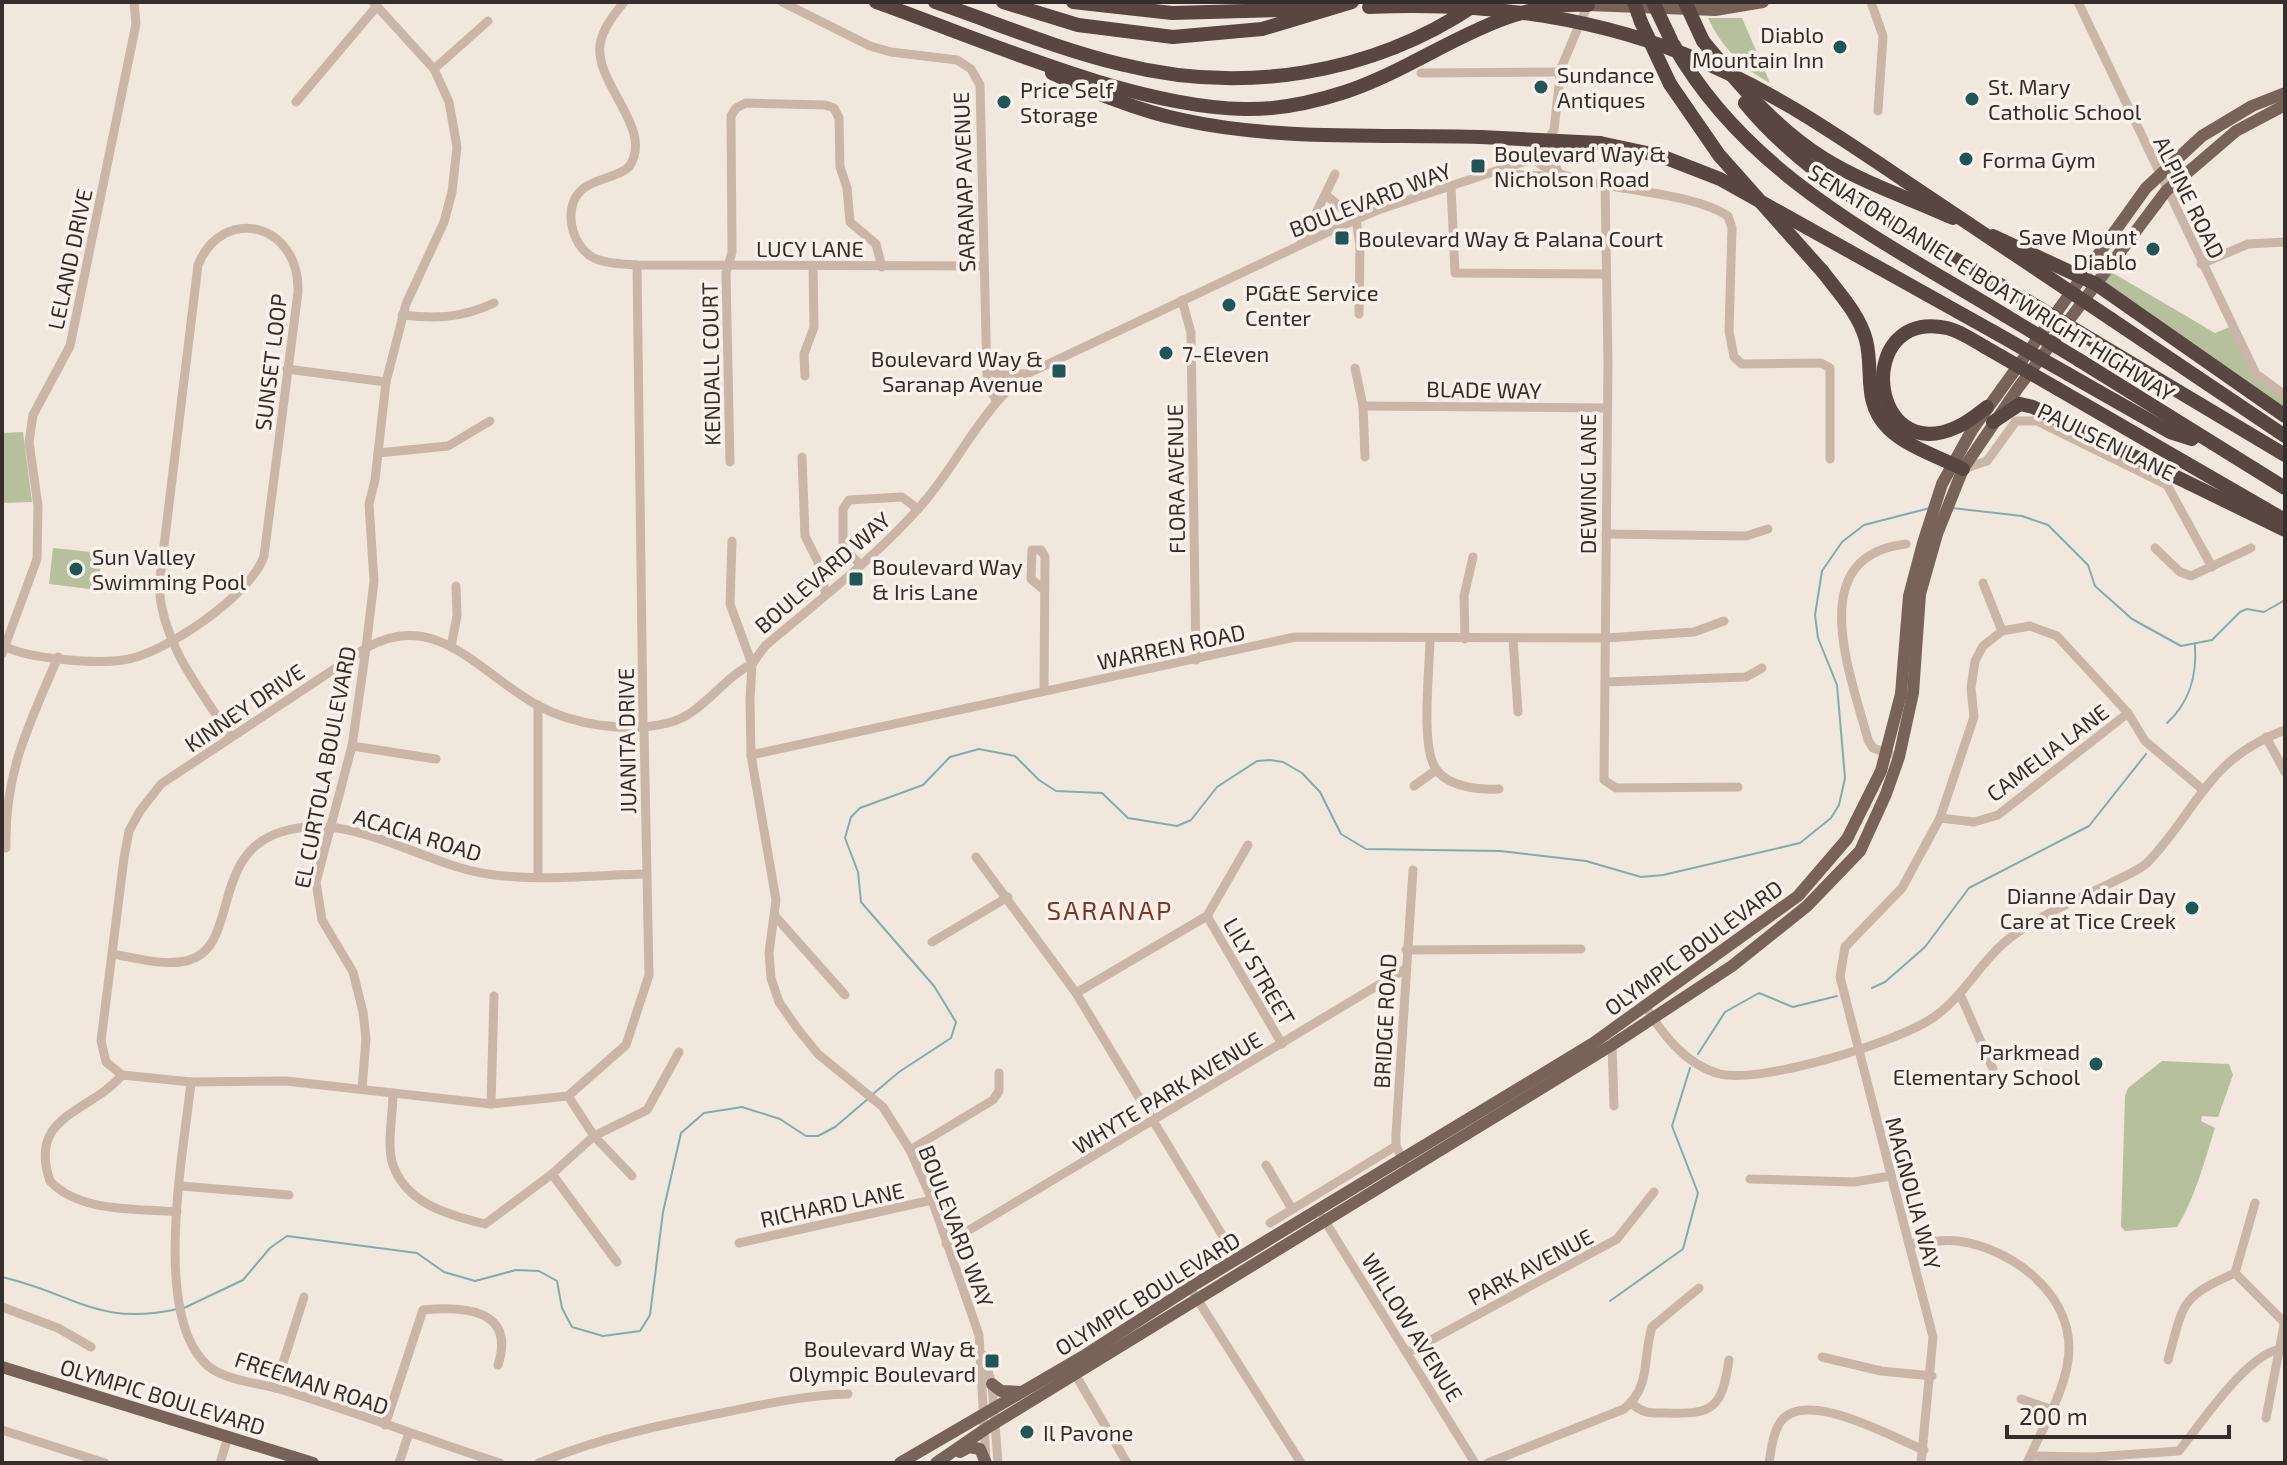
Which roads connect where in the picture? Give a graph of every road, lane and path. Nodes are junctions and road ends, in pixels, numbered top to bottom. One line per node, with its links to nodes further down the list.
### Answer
1 (134, 2): 106 (street, LELAND DRIVE)
2 (624, 2): 45 (street)
3 (782, 2): 47 (street, SARANAP AVENUE)
4 (876, 2): 23 (highway)
5 (935, 2): 22 (highway)
6 (1003, 2): 8 (highway, bridge)
7 (1073, 2): 70 (highway, bridge)
8 (1352, 2)
9 (1479, 2): 22 (highway, bridge)
10 (1498, 2): 22 (highway, bridge)
11 (1634, 2): 78 (highway, bridge)
12 (1653, 2): 71 (highway, SENATOR DANIEL E BOATWRIGHT HIGHWAY, bridge)
13 (1685, 2): 21 (highway, SENATOR DANIEL E BOATWRIGHT HIGHWAY, bridge)
14 (1763, 2): 19 (main road)
15 (1871, 2): 30 (street)
16 (2078, 2): 35 (street, ALPINE ROAD)
17 (1589, 3): 19 (main road); 23 (highway); 25 (street)
18 (375, 4): 24 (street, EL CURTOLA BOULEVARD); 28 (street)
19 (1731, 6)
20 (488, 21): 24 (street)
21 (1703, 41): 51 (highway); 73 (highway, SENATOR DANIEL E BOATWRIGHT HIGHWAY, bridge)
22 (1404, 44)
23 (1021, 53): 71 (highway, bridge)
24 (434, 69): 55 (street, EL CURTOLA BOULEVARD)
25 (1560, 72): 26 (street); 31 (street)
26 (1421, 73)
27 (2285, 93): 35 (main road, OLYMPIC BOULEVARD)
28 (296, 102)
29 (2285, 105): 39 (main road, OLYMPIC BOULEVARD)
30 (1878, 111)
31 (1551, 137): 32 (street, BOULEVARD WAY); 36 (street)
32 (1532, 157): 34 (street, BOULEVARD WAY); 36 (street)
33 (1335, 174): 40 (street)
34 (1491, 174): 36 (street); 38 (street, BOULEVARD WAY)
35 (2159, 175): 39 (street, ALPINE ROAD); 51 (main road, OLYMPIC BOULEVARD)
36 (1560, 176): 37 (street)
37 (1605, 183): 50 (street, DEWING LANE); 76 (street)
38 (1451, 186): 41 (street, BOULEVARD WAY); 50 (street)
39 (2166, 191): 44 (street, ALPINE ROAD); 51 (main road, OLYMPIC BOULEVARD)
40 (1326, 195): 41 (street); 43 (street)
41 (1356, 220): 43 (street, BOULEVARD WAY); 54 (street)
42 (2285, 242): 44 (street)
43 (1301, 244): 52 (street, BOULEVARD WAY)
44 (2201, 264): 62 (street, ALPINE ROAD)
45 (637, 265): 46 (street, LUCY LANE); 116 (street, JUANITA DRIVE)
46 (728, 266): 48 (street, LUCY LANE); 49 (street, KENDALL COURT); 77 (street, KENDALL COURT)
47 (983, 266): 49 (street, LUCY LANE); 58 (street, SARANAP AVENUE)
48 (813, 267): 49 (street, LUCY LANE); 60 (street)
49 (882, 267)
50 (1605, 274): 66 (street, DEWING LANE)
51 (2089, 281): 65 (main road, OLYMPIC BOULEVARD); 67 (highway); 69 (main road, OLYMPIC BOULEVARD)
52 (1182, 300): 59 (street, BOULEVARD WAY); 108 (street, FLORA AVENUE)
53 (494, 303): 55 (street)
54 (1359, 314)
55 (402, 315): 61 (street, EL CURTOLA BOULEVARD)
56 (1355, 368): 64 (street)
57 (287, 369): 61 (street); 103 (street, SUNSET LOOP); 103 (street, SUNSET LOOP)
58 (987, 370): 59 (street); 63 (street, SARANAP AVENUE)
59 (1027, 374): 63 (street, BOULEVARD WAY)
60 (805, 376)
61 (386, 382): 72 (street, EL CURTOLA BOULEVARD)
62 (2285, 395)
63 (997, 401): 80 (street, BOULEVARD WAY)
64 (1363, 406): 66 (street, BLADE WAY); 75 (street)
65 (1987, 407): 78 (main road, OLYMPIC BOULEVARD); 81 (highway, bridge)
66 (1605, 408): 84 (street, DEWING LANE)
67 (2285, 416)
68 (490, 421): 72 (street)
69 (1993, 422): 78 (main road, OLYMPIC BOULEVARD); 83 (highway)
70 (2285, 436)
71 (2215, 447): 79 (highway, SENATOR DANIEL E BOATWRIGHT HIGHWAY)
72 (378, 453): 105 (street, EL CURTOLA BOULEVARD)
73 (2285, 455)
74 (802, 457): 96 (street)
75 (1365, 457)
76 (1830, 459)
77 (730, 462)
78 (1958, 467): 85 (main road, OLYMPIC BOULEVARD); 85 (main road, OLYMPIC BOULEVARD); 92 (street, PAULSEN LANE)
79 (2285, 488)
80 (918, 509): 91 (street, BOULEVARD WAY); 91 (street)
81 (2285, 520)
82 (1768, 529): 84 (street)
83 (2285, 530)
84 (1606, 534): 100 (street, DEWING LANE)
85 (1931, 534): 122 (main road, OLYMPIC BOULEVARD)
86 (732, 541): 109 (street)
87 (1906, 544): 122 (street)
88 (2155, 548): 92 (street)
89 (2251, 548): 92 (street)
90 (1473, 557): 101 (street)
91 (860, 564): 96 (street, BOULEVARD WAY)
92 (2212, 567)
93 (1983, 583): 98 (street)
94 (456, 586): 104 (street)
95 (1044, 590): 112 (street)
96 (826, 595): 109 (street, BOULEVARD WAY)
97 (1724, 621): 100 (street, WARREN ROAD)
98 (2002, 631): 115 (street); 130 (street, MAGNOLIA WAY)
99 (1430, 638): 101 (street, WARREN ROAD); 108 (street, WARREN ROAD); 124 (street)
100 (1606, 638): 102 (street, WARREN ROAD); 111 (street, DEWING LANE)
101 (1465, 639): 102 (street, WARREN ROAD)
102 (1513, 639): 114 (street)
103 (170, 642): 107 (street); 118 (street, SUNSET LOOP)
104 (451, 647): 105 (street, KINNEY DRIVE); 113 (street, KINNEY DRIVE)
105 (366, 648): 118 (street, KINNEY DRIVE); 120 (street, EL CURTOLA BOULEVARD)
106 (4, 650): 107 (street)
107 (58, 657): 133 (street)
108 (1196, 660): 112 (street, WARREN ROAD)
109 (752, 664): 116 (street, KINNEY DRIVE); 121 (street, BOULEVARD WAY)
110 (1762, 668): 111 (street)
111 (1605, 682): 127 (street, DEWING LANE)
112 (1044, 691): 121 (street, WARREN ROAD)
113 (538, 705): 116 (street, KINNEY DRIVE); 137 (street)
114 (1518, 712)
115 (2128, 713): 129 (street); 130 (street, CAMELIA LANE)
116 (643, 725): 136 (street, JUANITA DRIVE)
117 (2285, 730): 119 (street)
118 (231, 737): 144 (street, KINNEY DRIVE)
119 (2266, 737): 125 (street); 129 (street)
120 (352, 746): 123 (street); 131 (street, EL CURTOLA BOULEVARD)
121 (751, 755): 139 (street, BOULEVARD WAY)
122 (1894, 755): 150 (main road, OLYMPIC BOULEVARD); 151 (main road, OLYMPIC BOULEVARD)
123 (436, 759)
124 (1436, 770): 126 (street); 128 (street)
125 (2285, 772)
126 (1414, 786)
127 (1738, 787)
128 (1499, 789)
129 (2202, 789): 147 (street)
130 (1940, 818): 154 (street, MAGNOLIA WAY)
131 (333, 828): 137 (street, ACACIA ROAD); 144 (street, ACACIA ROAD); 160 (street, EL CURTOLA BOULEVARD)
132 (1248, 845): 140 (street)
133 (6, 848)
134 (976, 857): 138 (street)
135 (1413, 870): 143 (street, BRIDGE ROAD)
136 (646, 874): 137 (street, ACACIA ROAD); 162 (street, JUANITA DRIVE)
137 (538, 875)
138 (1008, 897): 141 (street); 146 (street)
139 (775, 916): 148 (street); 168 (street, BOULEVARD WAY)
140 (1207, 916): 146 (street); 152 (street, LILY STREET)
141 (932, 942)
142 (1581, 949): 143 (street)
143 (1406, 953): 145 (street, BRIDGE ROAD)
144 (113, 954): 158 (street, KINNEY DRIVE)
145 (1405, 969): 152 (street, WHYTE PARK AVENUE); 167 (street, BRIDGE ROAD)
146 (1076, 993): 165 (street)
147 (1960, 994): 154 (street); 156 (street)
148 (845, 995)
149 (494, 996): 163 (street)
150 (1645, 1006): 151 (street); 170 (main road, OLYMPIC BOULEVARD)
151 (1653, 1018): 153 (main road, OLYMPIC BOULEVARD); 154 (street)
152 (1282, 1044): 165 (street, WHYTE PARK AVENUE)
153 (1612, 1045): 164 (street); 170 (main road, OLYMPIC BOULEVARD)
154 (1858, 1049): 173 (street, MAGNOLIA WAY)
155 (679, 1052): 166 (street)
156 (1993, 1069)
157 (999, 1073): 168 (street)
158 (122, 1075): 159 (street); 181 (street)
159 (191, 1082): 160 (street); 175 (street, FREEMAN ROAD)
160 (362, 1089): 161 (street)
161 (393, 1093): 163 (street); 171 (street)
162 (568, 1096): 163 (street); 166 (street)
163 (491, 1104)
164 (1614, 1106)
165 (1154, 1121): 186 (street, WHYTE PARK AVENUE); 188 (street)
166 (594, 1136): 171 (street); 172 (street)
167 (1396, 1146): 170 (street, BRIDGE ROAD); 180 (street)
168 (910, 1150): 178 (street, BOULEVARD WAY)
169 (1266, 1165): 180 (street)
170 (1406, 1166): 182 (main road, OLYMPIC BOULEVARD); 184 (main road, OLYMPIC BOULEVARD)
171 (552, 1174): 189 (street)
172 (632, 1176)
173 (1891, 1176): 174 (street); 187 (street, MAGNOLIA WAY)
174 (1750, 1179)
175 (181, 1186): 177 (street); 181 (street, FREEMAN ROAD)
176 (1654, 1192): 200 (street, PARK AVENUE)
177 (289, 1195)
178 (932, 1200): 185 (street, RICHARD LANE); 186 (street, BOULEVARD WAY)
179 (2255, 1203): 190 (street)
180 (1292, 1209): 183 (street)
181 (177, 1212): 209 (street, FREEMAN ROAD)
182 (1318, 1212): 184 (street, WILLOW AVENUE); 191 (main road, OLYMPIC BOULEVARD)
183 (1270, 1223)
184 (1327, 1223): 194 (main road, OLYMPIC BOULEVARD); 200 (street, WILLOW AVENUE)
185 (739, 1243)
186 (946, 1244): 198 (street, BOULEVARD WAY)
187 (1909, 1244): 207 (street, MAGNOLIA WAY); 214 (street)
188 (1230, 1248)
189 (617, 1262)
190 (2235, 1273): 196 (street); 203 (street)
191 (1190, 1288): 194 (street); 210 (main road, OLYMPIC BOULEVARD)
192 (1699, 1288): 213 (street)
193 (304, 1297): 209 (street)
194 (1199, 1300): 206 (main road, OLYMPIC BOULEVARD); 235 (street)
195 (2, 1307): 197 (street)
196 (2284, 1321): 199 (street)
197 (91, 1347)
198 (981, 1348): 208 (street, BOULEVARD WAY); 215 (street, BOULEVARD WAY)
199 (2282, 1348): 216 (street); 223 (street)
200 (1407, 1353): 236 (street, WILLOW AVENUE)
201 (1822, 1357): 207 (street)
202 (1729, 1360): 213 (street)
203 (2168, 1360)
204 (498, 1365): 217 (street)
205 (2, 1367): 221 (main road, OLYMPIC BOULEVARD)
206 (1075, 1374): 218 (main road, OLYMPIC BOULEVARD); 234 (street)
207 (1932, 1376): 222 (street, MAGNOLIA WAY)
208 (992, 1384): 210 (main road); 215 (street, BOULEVARD WAY)
209 (275, 1388): 217 (street, FREEMAN ROAD)
210 (1024, 1392): 215 (main road, OLYMPIC BOULEVARD)
211 (848, 1394): 230 (street)
212 (2021, 1399): 214 (street)
213 (1631, 1403): 237 (street)
214 (2050, 1409): 223 (street)
215 (989, 1411): 218 (street); 231 (main road, OLYMPIC BOULEVARD)
216 (2266, 1418)
217 (385, 1425): 220 (street, FREEMAN ROAD)
218 (991, 1426): 224 (main road, OLYMPIC BOULEVARD); 232 (street); 233 (street)
219 (2, 1430): 225 (street)
220 (409, 1433): 228 (street); 229 (street, FREEMAN ROAD)
221 (228, 1437): 226 (street); 227 (main road, OLYMPIC BOULEVARD)
222 (1924, 1450): 238 (street); 239 (street, MAGNOLIA WAY)
223 (2028, 1460)
224 (939, 1461): 232 (main road)
225 (105, 1463)
226 (220, 1463)
227 (313, 1463)
228 (399, 1463)
229 (500, 1463)
230 (539, 1463)
231 (900, 1463)
232 (986, 1463)
233 (998, 1463)
234 (1127, 1463)
235 (1301, 1463)
236 (1475, 1463)
237 (1488, 1463)
238 (1769, 1463)
239 (1921, 1463)

